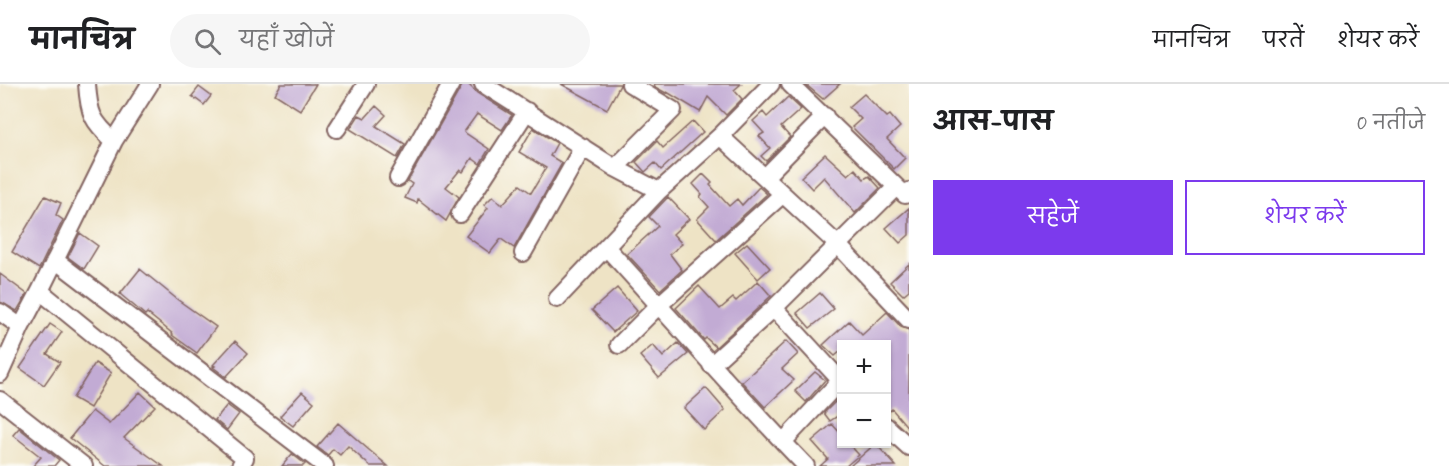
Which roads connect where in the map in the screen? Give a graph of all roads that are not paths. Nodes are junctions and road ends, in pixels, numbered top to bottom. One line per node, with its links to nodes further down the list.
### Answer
1 (87, 84): 13 (street)
2 (150, 84): 13 (street)
3 (366, 84): 11 (street)
4 (452, 84): 17 (street)
5 (483, 84): 9 (street)
6 (630, 84): 15 (street)
7 (771, 84): 12 (street)
8 (790, 84): 10 (street)
9 (527, 111): 14 (street); 21 (street)
10 (825, 116): 16 (street); 19 (street)
11 (337, 129)
12 (720, 136): 16 (street); 18 (street)
13 (114, 141): 25 (street)
14 (583, 147): 15 (street); 24 (street)
15 (615, 168): 18 (street)
16 (765, 177): 20 (street)
17 (398, 178)
18 (659, 191): 23 (street)
19 (905, 193): 22 (street)
20 (783, 194): 22 (street); 28 (street)
21 (460, 214)
22 (837, 244): 29 (street); 31 (street)
23 (606, 247): 27 (street); 28 (street)
24 (524, 253)
25 (56, 260): 26 (street); 44 (street)
26 (40, 291): 32 (street); 42 (street)
27 (556, 299)
28 (659, 305): 33 (street); 34 (street)
29 (774, 308): 34 (street); 36 (street)
30 (0, 312): 32 (street)
31 (909, 320)
32 (21, 327): 35 (street)
33 (619, 345)
34 (711, 365): 40 (street)
35 (0, 374)
36 (837, 378)
37 (837, 386): 40 (street)
38 (0, 400): 43 (street)
39 (891, 431): 41 (street)
40 (783, 442): 45 (street)
41 (909, 447)
42 (247, 463)
43 (84, 466)
44 (325, 466)
45 (806, 466)

